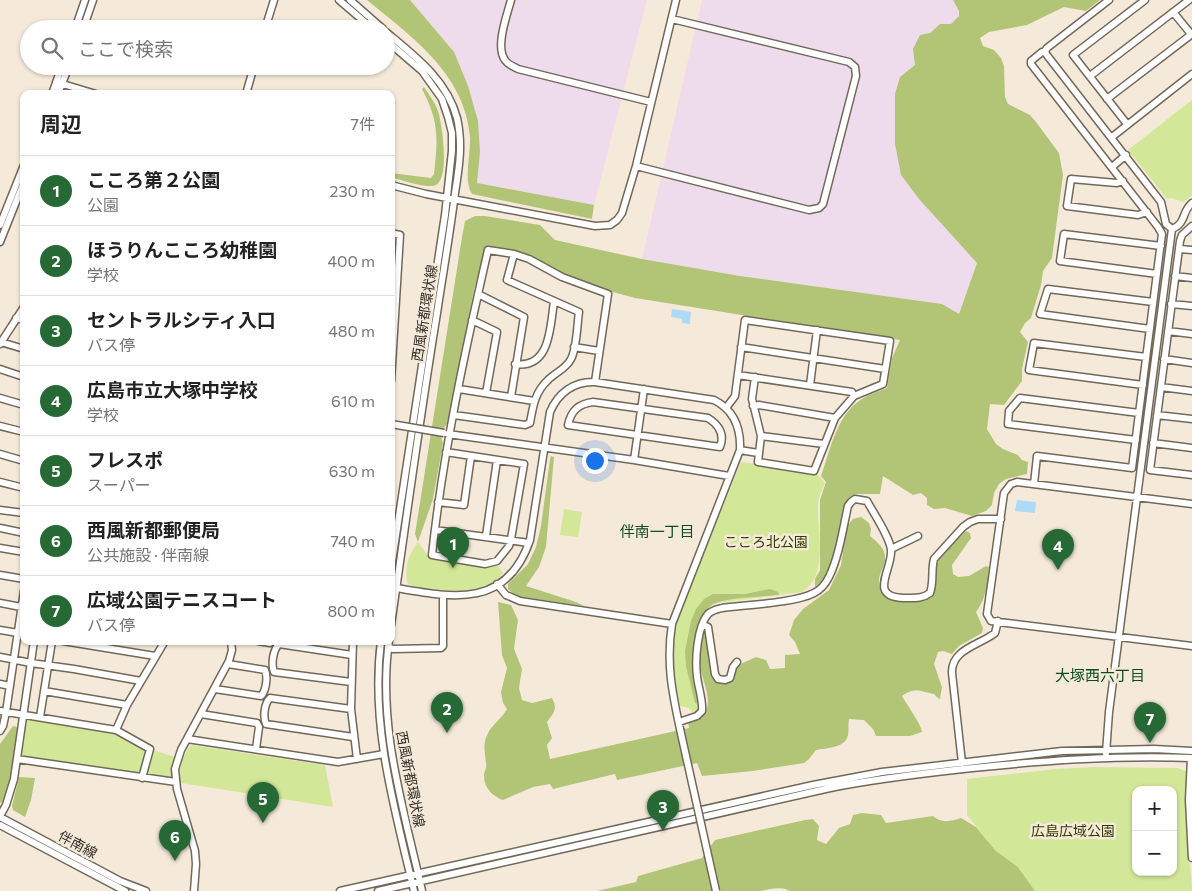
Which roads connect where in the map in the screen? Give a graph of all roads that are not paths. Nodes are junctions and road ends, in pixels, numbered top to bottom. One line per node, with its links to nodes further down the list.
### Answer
1 (85, 0): 13 (street)
2 (93, 0): 14 (street)
3 (274, 0): 15 (street)
4 (339, 0): 16 (street)
5 (350, 0): 17 (street)
6 (511, 0): 33 (street)
7 (676, 0): 12 (street)
8 (1109, 0): 21 (street)
9 (1145, 0): 26 (street)
10 (1189, 0): 11 (street)
11 (1174, 12): 18 (street); 26 (street)
12 (672, 19): 33 (street); 37 (street)
13 (78, 20)
14 (86, 20)
15 (268, 20)
16 (362, 20)
17 (373, 20)
18 (1192, 34): 32 (street)
19 (395, 40): 43 (street, 西風新都環状線)
20 (395, 48): 43 (street, 西風新都環状線)
21 (1045, 51): 35 (street); 38 (street)
22 (1192, 74): 34 (street)
23 (60, 75): 27 (street)
24 (64, 75): 27 (street)
25 (251, 75): 31 (street)
26 (1090, 76): 32 (street)
27 (59, 83): 28 (street); 29 (street); 30 (street)
28 (55, 90)
29 (58, 90)
30 (83, 90)
31 (247, 90)
32 (1107, 99): 34 (street)
33 (651, 102): 37 (street)
34 (1127, 124): 35 (street)
35 (1112, 137): 36 (street)
36 (1126, 155): 38 (street); 48 (street)
37 (636, 166): 43 (street)
38 (1112, 167): 40 (street)
39 (20, 175): 46 (street)
40 (1123, 181): 45 (street); 45 (street)
41 (395, 186): 43 (street)
42 (20, 192): 50 (street)
43 (451, 198): 150 (street, 西風新都環状線); 157 (street, 西風新都環状線)
44 (1192, 203): 48 (street)
45 (1147, 212): 51 (street)
46 (0, 226)
47 (1192, 226): 52 (street)
48 (1172, 229): 66 (street)
49 (395, 234): 55 (street)
50 (0, 242)
51 (1161, 246): 56 (street); 56 (street)
52 (1178, 249): 53 (street); 57 (street)
53 (1192, 250)
54 (514, 254): 59 (street); 60 (street); 79 (street)
55 (395, 263)
56 (1157, 274): 61 (street)
57 (1175, 276): 58 (street); 62 (street)
58 (1192, 278)
59 (478, 294): 70 (street); 84 (street)
60 (554, 302): 76 (street); 84 (street)
61 (1154, 302): 65 (street); 72 (street)
62 (1172, 304): 63 (street); 67 (street)
63 (1192, 306)
64 (20, 312): 68 (street)
65 (1152, 315): 66 (street); 72 (street)
66 (1160, 316): 67 (street); 114 (street)
67 (1170, 317): 73 (street)
68 (16, 318): 69 (street); 75 (street)
69 (20, 319)
70 (472, 320): 94 (street); 97 (street)
71 (817, 330): 77 (street); 81 (street); 85 (street)
72 (1150, 330): 80 (street)
73 (1168, 331): 74 (street); 82 (street)
74 (1192, 334)
75 (0, 343): 78 (street)
76 (574, 347): 79 (street); 101 (street)
77 (741, 347): 81 (street); 88 (street)
78 (20, 348)
79 (599, 351): 90 (street)
80 (1146, 357): 91 (street); 91 (street)
81 (814, 358): 85 (street); 92 (street)
82 (1164, 359): 83 (street); 93 (street)
83 (1192, 363)
84 (515, 364): 99 (street)
85 (885, 369): 98 (street)
86 (0, 370): 87 (street)
87 (20, 375)
88 (738, 375): 89 (street); 105 (street)
89 (755, 377): 92 (street); 103 (street)
90 (595, 382): 95 (street); 123 (street)
91 (1143, 385): 106 (street)
92 (810, 386): 98 (street)
93 (1161, 387): 96 (street); 108 (street)
94 (458, 389): 97 (street); 107 (street)
95 (644, 389): 104 (street); 105 (street)
96 (1192, 391)
97 (486, 393): 99 (street)
98 (854, 396): 109 (street)
99 (511, 397): 101 (street)
100 (0, 398): 102 (street)
101 (534, 401): 107 (street)
102 (20, 404)
103 (753, 406): 109 (street); 119 (street)
104 (641, 408): 118 (street); 118 (street); 118 (street)
105 (726, 408): 125 (street)
106 (1139, 413): 113 (street); 120 (street)
107 (454, 415): 117 (street)
108 (1157, 415): 110 (street); 115 (street)
109 (835, 418): 122 (street)
110 (1192, 419)
111 (395, 425): 117 (street, bridge)
112 (0, 426): 116 (street)
113 (1137, 427): 114 (street); 120 (street)
114 (1146, 428): 115 (street); 138 (street)
115 (1155, 429): 121 (street)
116 (20, 431)
117 (447, 433): 123 (street); 126 (street)
118 (638, 434): 132 (street)
119 (761, 436): 122 (street); 127 (street)
120 (1136, 440): 136 (street)
121 (1154, 443): 124 (street); 133 (street)
122 (824, 444): 127 (street)
123 (545, 448): 132 (street); 151 (street)
124 (1192, 448)
125 (740, 450): 127 (street); 134 (street)
126 (446, 452): 129 (street); 139 (street)
127 (758, 453)
128 (0, 454): 130 (street)
129 (471, 456): 131 (street); 139 (street)
130 (20, 460)
131 (497, 460): 147 (street); 149 (street)
132 (634, 460): 134 (street)
133 (1192, 475)
134 (729, 476): 165 (street)
135 (0, 482): 137 (street)
136 (1034, 484): 138 (street); 143 (street)
137 (20, 487)
138 (1137, 498): 140 (street); 169 (street)
139 (438, 502): 145 (street)
140 (1192, 504)
141 (0, 510): 142 (street)
142 (20, 512)
143 (1001, 519): 153 (street); 164 (street)
144 (0, 528): 146 (street)
145 (434, 530): 147 (street); 149 (street)
146 (20, 532)
147 (486, 536): 149 (street)
148 (918, 536): 153 (street)
149 (511, 539): 151 (street)
150 (395, 543)
151 (529, 543): 158 (street)
152 (0, 548): 154 (street)
153 (891, 550): 166 (street)
154 (20, 551)
155 (0, 575): 156 (street)
156 (20, 578)
157 (395, 581)
158 (497, 584): 160 (street); 165 (street)
159 (395, 588): 160 (street)
160 (443, 595): 180 (street)
161 (0, 603): 162 (street)
162 (20, 607)
163 (20, 616): 168 (street)
164 (998, 622): 169 (street); 214 (street)
165 (672, 624): 202 (street)
166 (703, 625): 186 (street); 202 (street)
167 (0, 630): 168 (street)
168 (18, 634): 185 (street)
169 (1119, 637): 181 (street); 207 (street)
170 (33, 645): 187 (street)
171 (51, 645): 189 (street)
172 (88, 645): 183 (street)
173 (162, 645): 183 (street)
174 (232, 645): 188 (street)
175 (278, 645): 191 (street)
176 (286, 645): 182 (street)
177 (353, 645): 182 (street)
178 (381, 645): 209 (street, 西風新都環状線)
179 (389, 645): 220 (street, 西風新都環状線)
180 (390, 645)
181 (1192, 646)
182 (352, 655): 191 (street)
183 (155, 656): 190 (street)
184 (0, 657): 185 (street)
185 (14, 659): 187 (street); 193 (street)
186 (738, 662)
187 (31, 663): 189 (street); 200 (street)
188 (228, 664): 194 (street); 194 (street)
189 (48, 666): 190 (street); 195 (street)
190 (141, 681): 196 (street)
191 (351, 682): 197 (street)
192 (0, 684): 193 (street)
193 (10, 686): 198 (street)
194 (215, 689): 199 (street)
195 (44, 690): 196 (street); 201 (street)
196 (127, 705): 204 (street)
197 (351, 709): 205 (street); 205 (street)
198 (3, 712): 200 (street); 203 (street)
199 (201, 714): 206 (street); 208 (street)
200 (24, 715): 201 (street); 212 (street)
201 (40, 717): 204 (street)
202 (680, 725): 230 (street, bridge)
203 (0, 730)
204 (116, 730): 215 (street)
205 (353, 737): 213 (street)
206 (187, 739): 208 (street); 216 (street)
207 (1106, 749): 210 (street); 211 (street); 214 (street)
208 (256, 750): 213 (street)
209 (384, 754): 213 (street); 221 (street, 西風新都環状線)
210 (1192, 756): 211 (street); 219 (street)
211 (1106, 758): 222 (street)
212 (17, 759): 215 (street); 217 (street)
213 (357, 759)
214 (962, 763): 220 (street)
215 (142, 778): 216 (street)
216 (176, 782): 226 (street)
217 (0, 817): 225 (street, 伴南線)
218 (0, 825): 224 (street, 伴南線)
219 (1192, 858)
220 (419, 873): 221 (street); 222 (street, 西風新都環状線)
221 (410, 874): 223 (street, 西風新都環状線); 227 (street)
222 (420, 882): 223 (street); 229 (street, 西風新都環状線)
223 (413, 887): 228 (street)
224 (125, 891)
225 (146, 891)
226 (194, 891)
227 (340, 891)
228 (378, 891)
229 (422, 891)
230 (716, 891)

